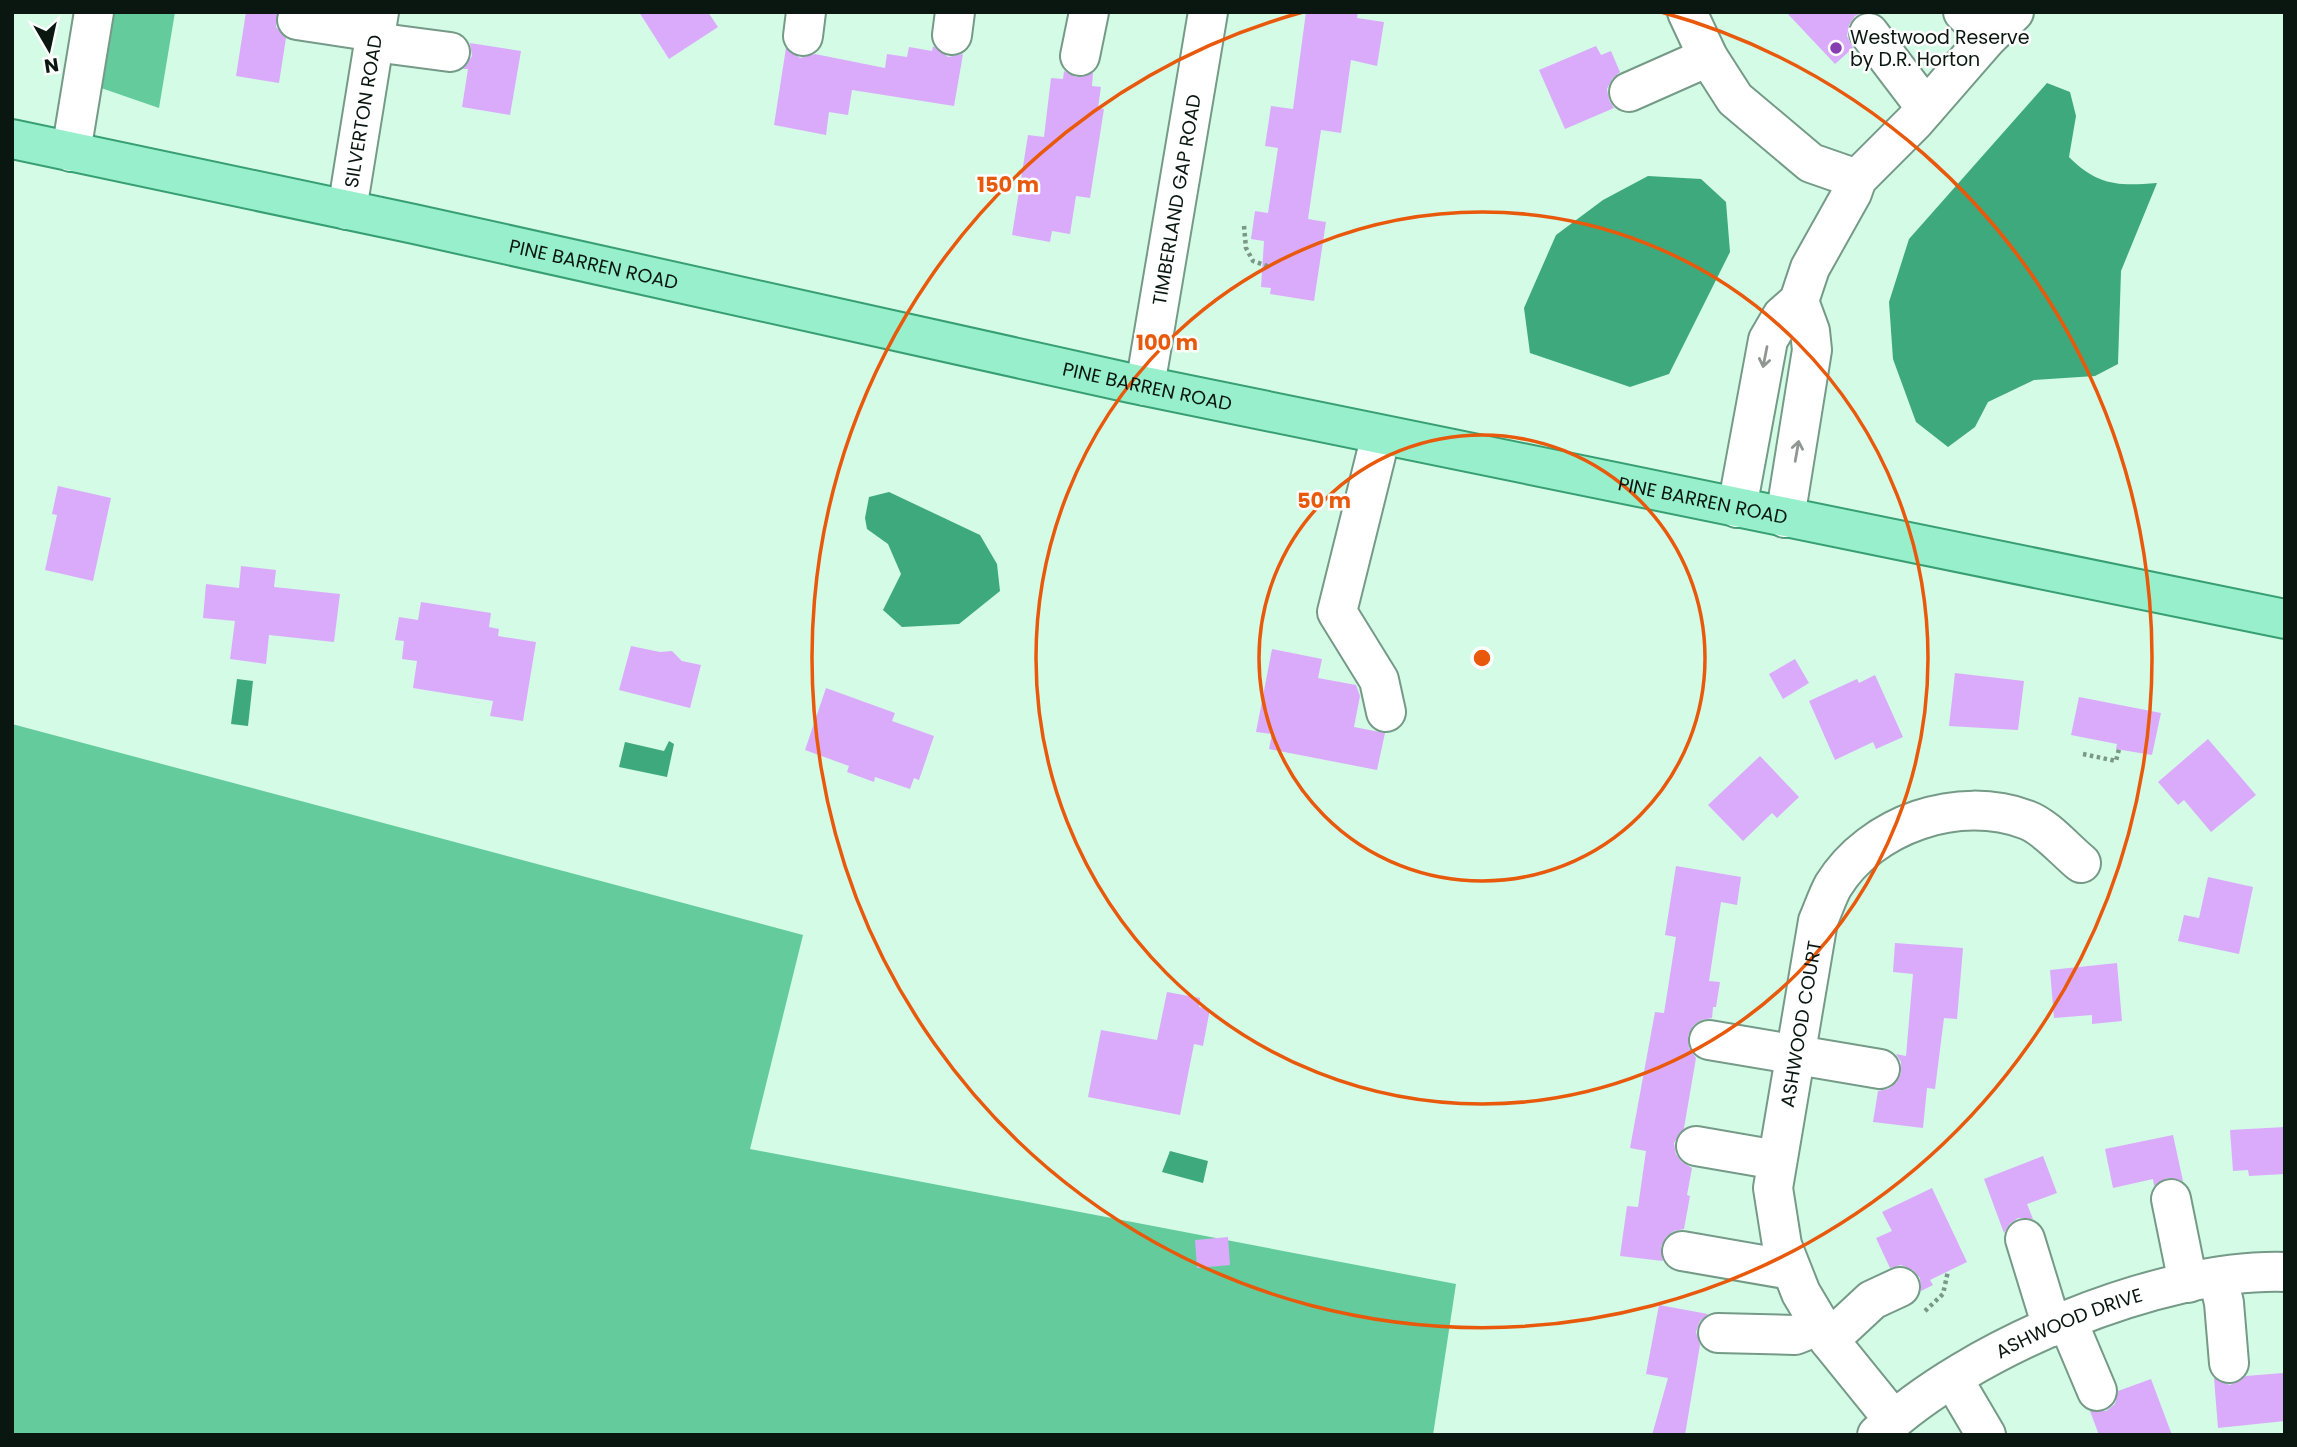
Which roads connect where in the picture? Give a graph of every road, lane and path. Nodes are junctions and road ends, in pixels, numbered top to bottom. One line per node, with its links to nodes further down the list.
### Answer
1 (94, 12): 15 (street)
2 (1089, 12): 10 (street)
3 (1208, 12): 21 (street, TIMBERLAND GAP ROAD)
4 (1687, 12): 11 (street)
5 (297, 20): 7 (street)
6 (1988, 20): 13 (street)
7 (376, 29): 9 (street); 17 (street, SILVERTON ROAD)
8 (1868, 33): 13 (street)
9 (450, 52)
10 (1080, 56)
11 (1708, 57): 12 (street); 16 (street)
12 (1629, 92)
13 (1926, 108): 16 (street)
14 (12, 139): 15 (main road, PINE BARREN ROAD)
15 (71, 152): 17 (main road, PINE BARREN ROAD)
16 (1857, 179): 20 (street)
17 (347, 210): 21 (main road, PINE BARREN ROAD)
18 (1244, 226): 19 (path)
19 (1270, 267)
20 (1799, 301): 23 (street, one-way to 23); 24 (street, one-way to 20)
21 (1144, 386): 22 (main road, PINE BARREN ROAD)
22 (1381, 435): 23 (main road, PINE BARREN ROAD); 26 (street)
23 (1737, 508): 24 (main road, PINE BARREN ROAD)
24 (1785, 518): 25 (main road, PINE BARREN ROAD)
25 (2285, 619)
26 (1386, 712)
27 (2119, 749): 28 (path)
28 (2083, 754)
29 (2081, 863): 31 (street, ASHWOOD COURT)
30 (1709, 1040): 31 (street)
31 (1794, 1057): 32 (street); 34 (street, ASHWOOD COURT)
32 (1880, 1069)
33 (1696, 1146): 34 (street)
34 (1777, 1160): 38 (street, ASHWOOD COURT)
35 (2171, 1199): 40 (street)
36 (2025, 1239): 42 (street)
37 (1682, 1251): 38 (street)
38 (1791, 1270): 44 (street, ASHWOOD COURT)
39 (2285, 1272): 40 (street, ASHWOOD DRIVE)
40 (2203, 1280): 42 (street, ASHWOOD DRIVE); 45 (street)
41 (1900, 1287): 44 (street)
42 (2060, 1323): 46 (street, ASHWOOD DRIVE); 47 (street)
43 (1718, 1333): 44 (street)
44 (1823, 1333): 48 (street, ASHWOOD COURT)
45 (2230, 1363)
46 (1953, 1380): 48 (street, ASHWOOD DRIVE); 49 (street)
47 (2097, 1391)
48 (1885, 1427)
49 (1986, 1435)

